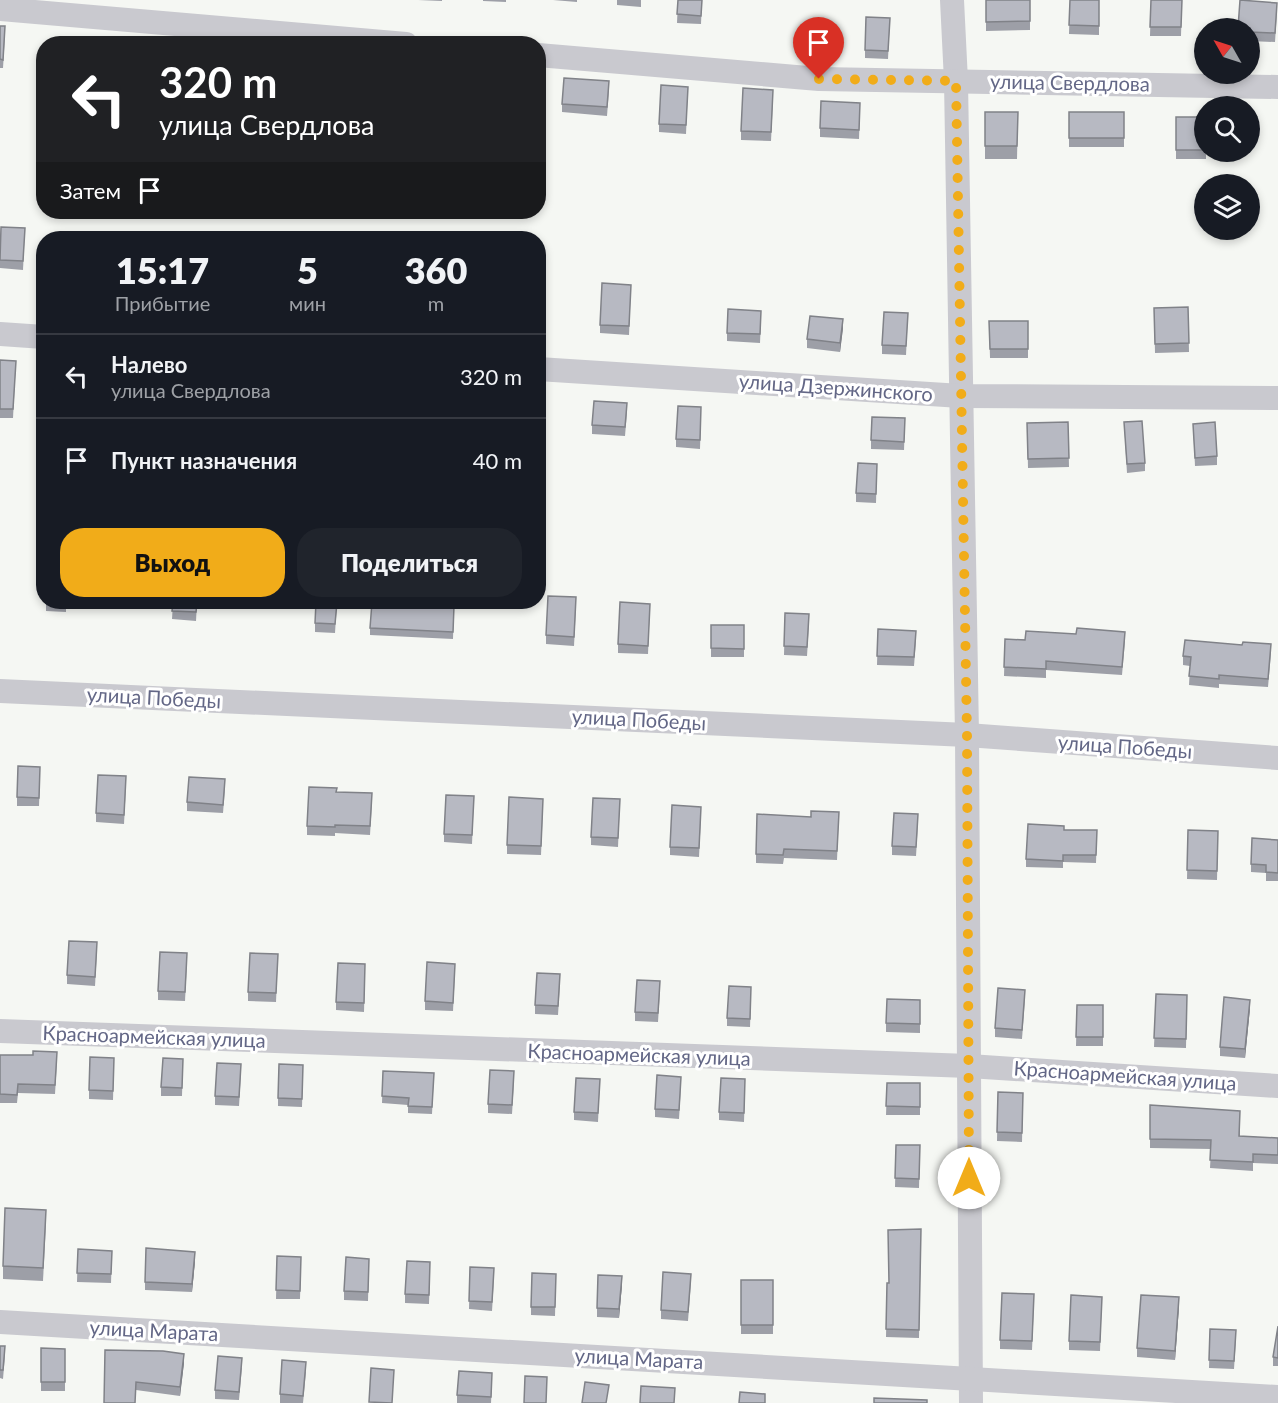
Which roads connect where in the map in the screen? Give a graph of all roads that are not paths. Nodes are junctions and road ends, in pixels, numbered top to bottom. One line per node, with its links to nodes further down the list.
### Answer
1 (952, 0): 5 (street)
2 (0, 9): 3 (street)
3 (313, 36)
4 (546, 56): 5 (street, улица Свердлова)
5 (956, 81): 6 (street, улица Свердлова); 10 (street)
6 (1278, 87)
7 (0, 334): 8 (street)
8 (36, 336)
9 (546, 370): 10 (street, улица Дзержинского)
10 (961, 396): 11 (street, улица Дзержинского); 13 (street)
11 (1278, 398)
12 (0, 692): 13 (street, улица Победы)
13 (967, 735): 14 (street, улица Победы); 16 (street)
14 (1278, 758)
15 (0, 1031): 16 (street, Красноармейская улица)
16 (969, 1066): 17 (street, Красноармейская улица); 19 (street)
17 (1278, 1086)
18 (0, 1322): 19 (street, улица Марата)
19 (971, 1378): 20 (street, улица Марата); 21 (street)
20 (1278, 1397)
21 (971, 1403)

